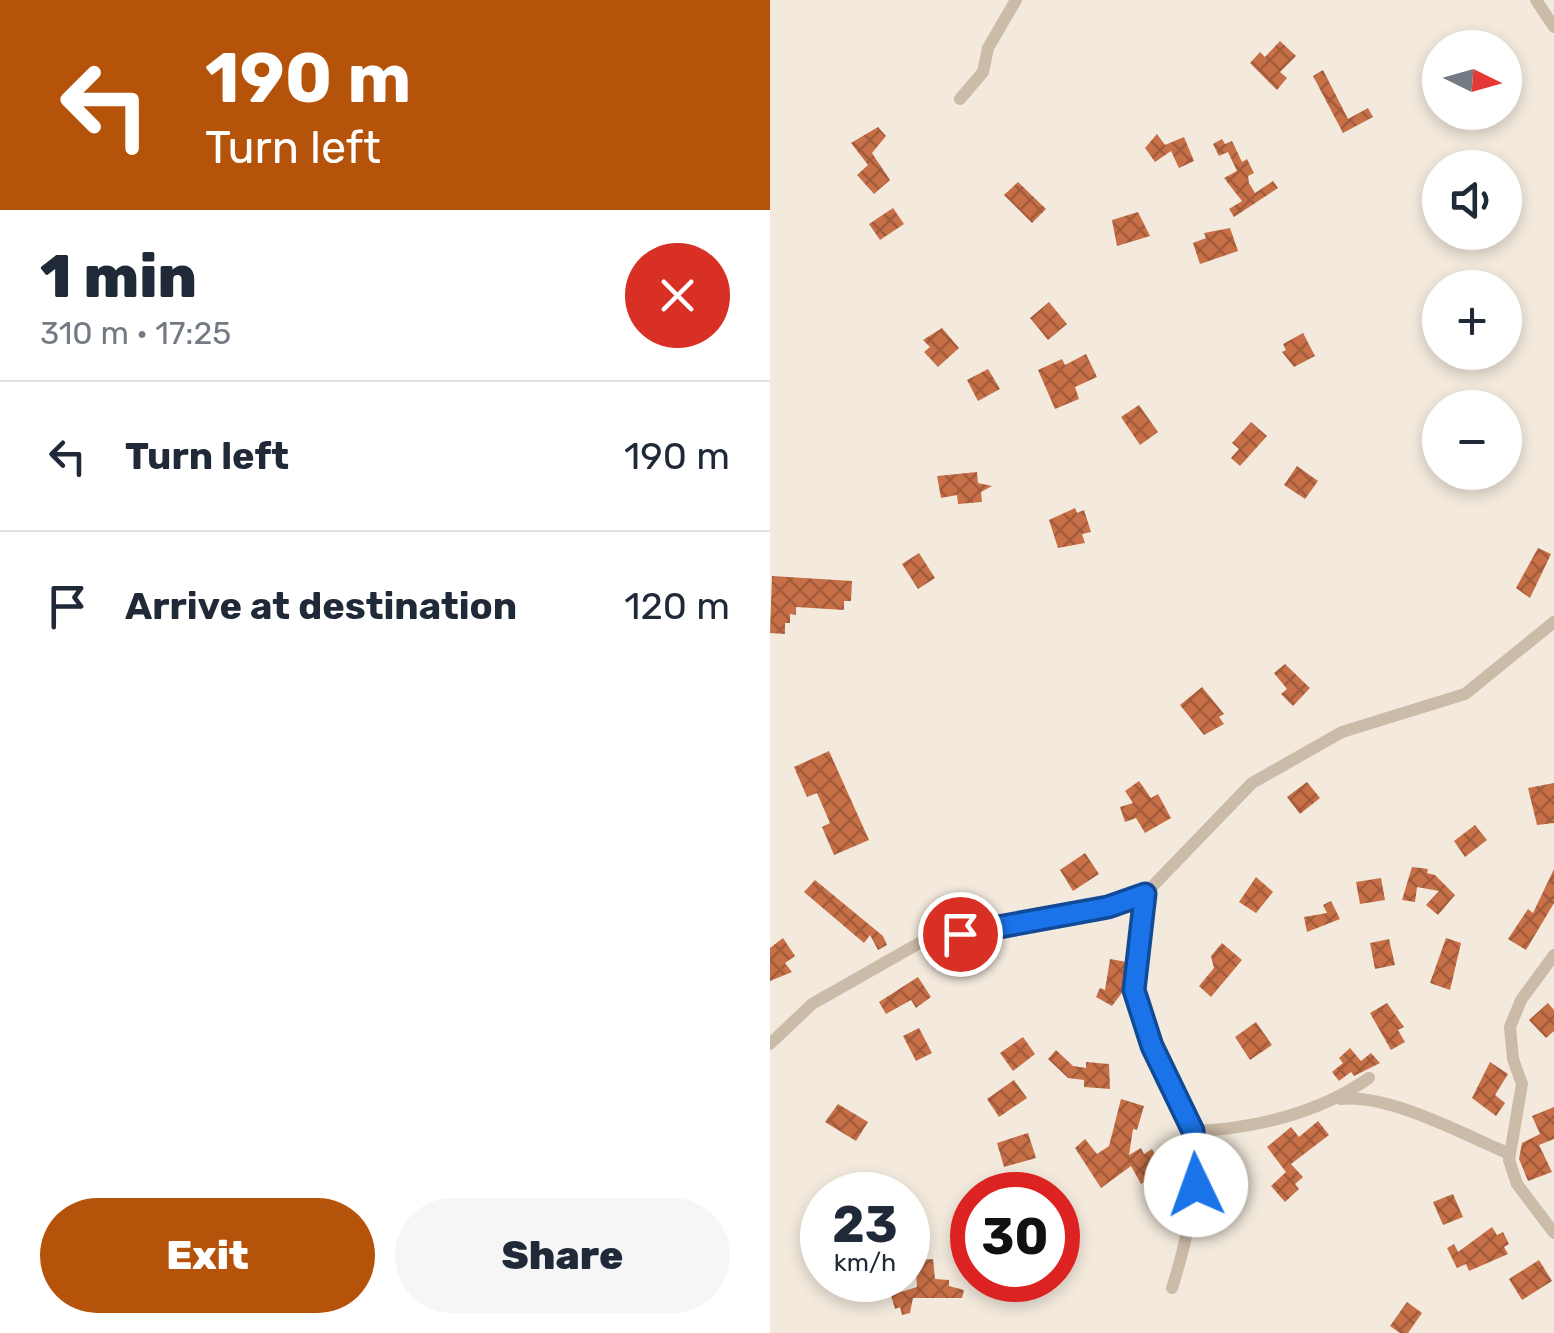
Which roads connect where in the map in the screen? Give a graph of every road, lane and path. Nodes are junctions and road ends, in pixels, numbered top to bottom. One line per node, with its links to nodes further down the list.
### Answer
1 (1016, 0): 4 (street)
2 (1536, 0): 3 (street)
3 (1554, 27)
4 (960, 99)
5 (1554, 622): 6 (street)
6 (1145, 894): 8 (street); 11 (street)
7 (1554, 955): 12 (street)
8 (770, 1044)
9 (1369, 1078): 10 (street)
10 (1338, 1099): 11 (street); 12 (street)
11 (1193, 1131): 14 (street)
12 (1510, 1154): 13 (street)
13 (1554, 1233)
14 (1172, 1288)

